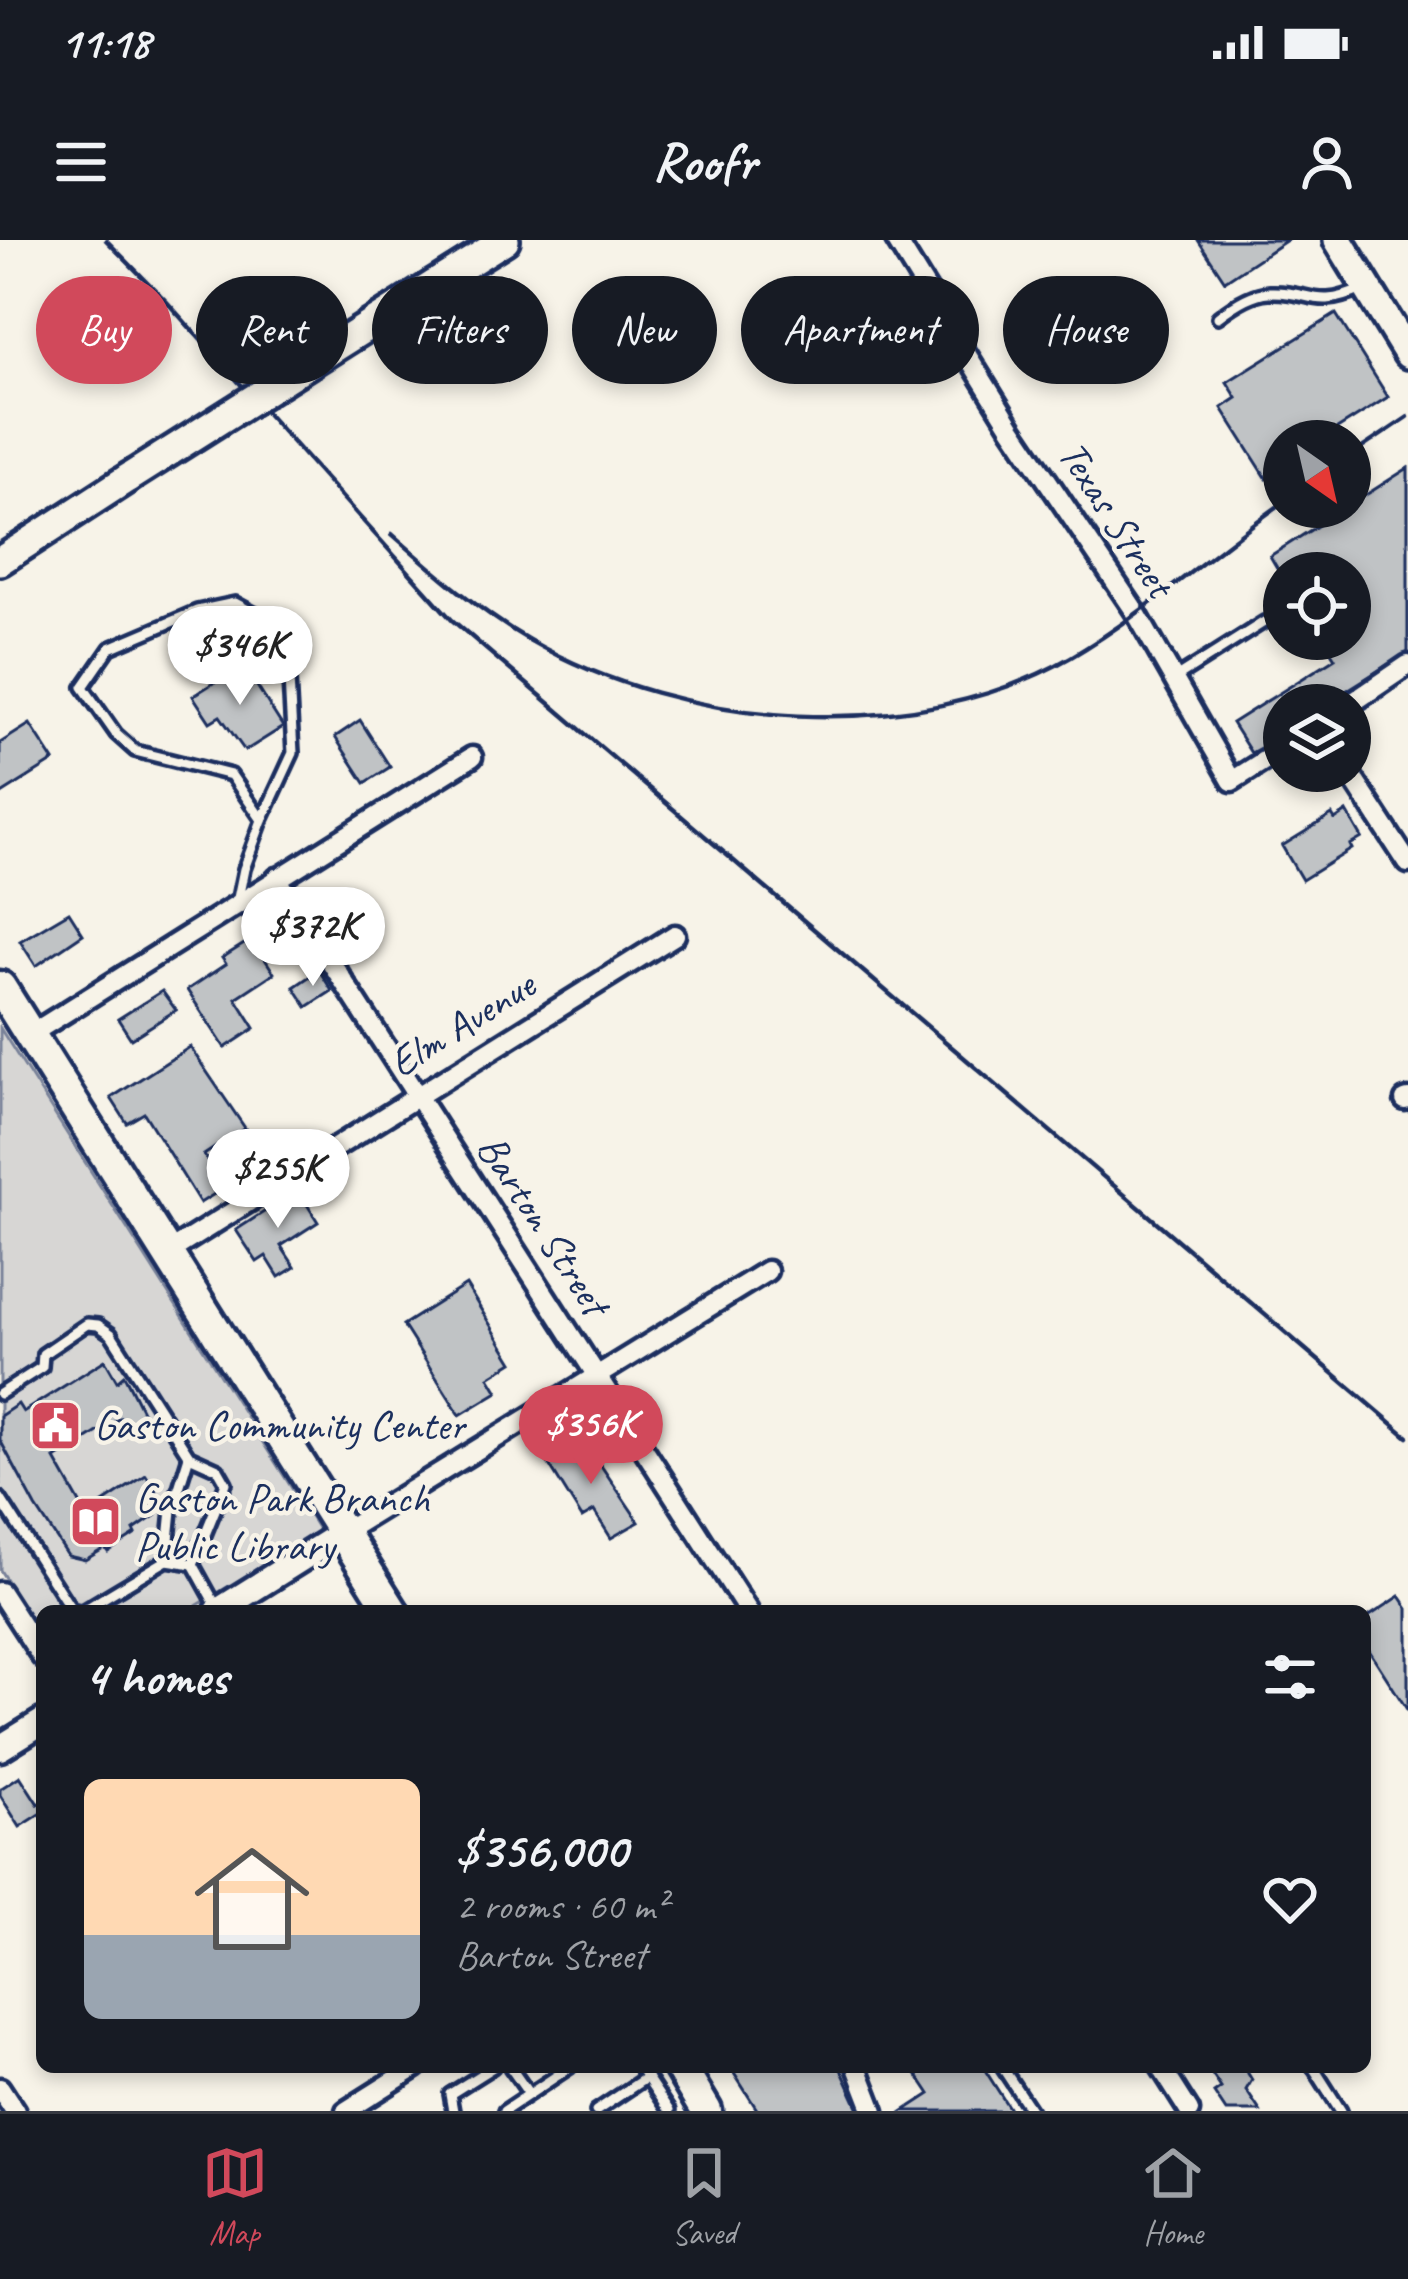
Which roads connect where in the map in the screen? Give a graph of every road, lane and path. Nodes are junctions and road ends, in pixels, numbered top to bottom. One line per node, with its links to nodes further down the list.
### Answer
1 (505, 240): 7 (main road, bridge)
2 (896, 240): 10 (street, Texas Street)
3 (1337, 240): 4 (main road)
4 (1366, 287): 5 (lane); 6 (main road)
5 (1218, 316)
6 (1407, 350)
7 (0, 561)
8 (1263, 623): 10 (lane)
9 (1408, 665): 11 (street)
10 (1174, 680): 13 (street, Texas Street)
11 (1371, 690)
12 (472, 757): 17 (street)
13 (1263, 761)
14 (1362, 792): 16 (street)
15 (262, 820): 15 (lane); 18 (lane)
16 (1408, 863)
17 (277, 878): 18 (street); 22 (street, Barton Street)
18 (237, 903): 21 (street)
19 (675, 935): 22 (street, Elm Avenue)
20 (0, 986): 21 (main road)
21 (31, 1034): 23 (main road)
22 (416, 1094): 23 (street, Elm Avenue); 25 (street, Barton Street)
23 (167, 1253): 29 (main road)
24 (767, 1270): 25 (street)
25 (596, 1376): 29 (street); 38 (street, Barton Street)
26 (0, 1394): 27 (lane)
27 (189, 1456): 30 (lane); 31 (lane)
28 (0, 1498): 33 (lane)
29 (342, 1533): 36 (street); 37 (main road)
30 (166, 1560): 31 (lane); 34 (lane)
31 (193, 1564): 35 (lane)
32 (0, 1592): 39 (street)
33 (68, 1605)
34 (90, 1605)
35 (215, 1605)
36 (228, 1605)
37 (388, 1605)
38 (744, 1605)
39 (36, 1648)
40 (36, 1725): 41 (street)
41 (0, 1748)
42 (406, 2073): 56 (street)
43 (483, 2073): 57 (lane)
44 (514, 2073): 54 (lane)
45 (561, 2073): 54 (lane)
46 (642, 2073): 59 (lane)
47 (644, 2073): 60 (lane)
48 (684, 2073): 61 (main road)
49 (859, 2073): 62 (street)
50 (1006, 2073): 63 (lane)
51 (1165, 2073): 64 (street)
52 (1316, 2073): 65 (lane)
53 (0, 2088): 55 (street)
54 (529, 2094): 58 (lane)
55 (15, 2111)
56 (346, 2111)
57 (453, 2111)
58 (504, 2111)
59 (596, 2111)
60 (669, 2111)
61 (706, 2111)
62 (874, 2111)
63 (1030, 2111)
64 (1189, 2111)
65 (1341, 2111)

